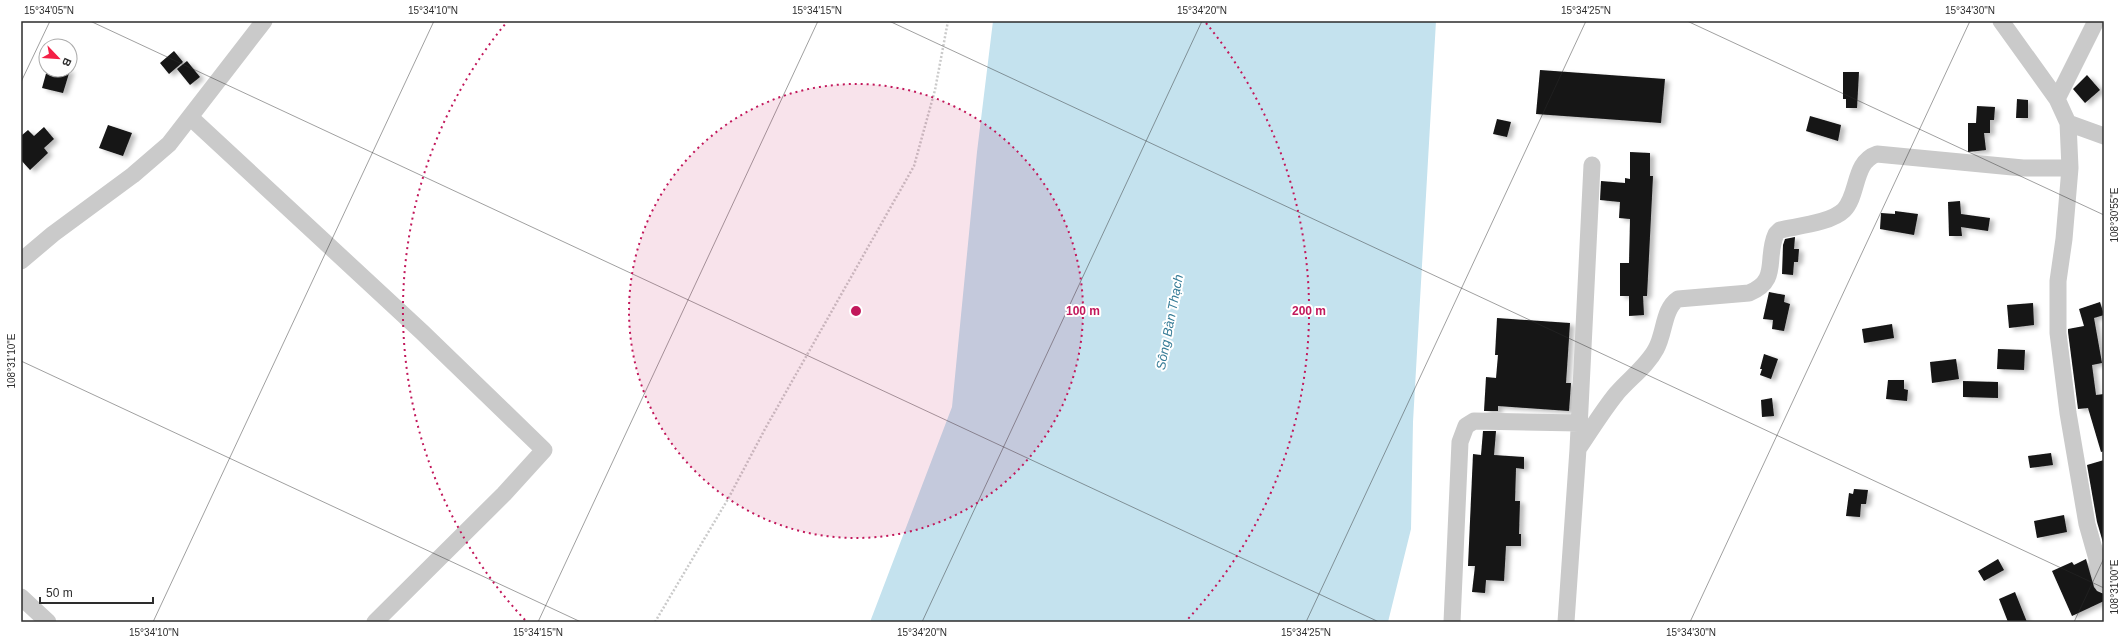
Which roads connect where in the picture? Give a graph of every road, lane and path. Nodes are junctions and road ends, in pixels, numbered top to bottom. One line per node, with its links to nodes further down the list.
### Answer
1 (264, 21): 6 (street)
2 (948, 21): 18 (path)
3 (2001, 21): 5 (street)
4 (2096, 21): 5 (street)
5 (2057, 99): 7 (street)
6 (190, 117): 11 (street); 17 (street)
7 (2068, 124): 8 (street); 10 (street)
8 (2104, 136)
9 (1592, 165): 12 (street)
10 (2070, 168): 13 (street); 14 (street)
11 (21, 261)
12 (1579, 423): 13 (street); 19 (street)
13 (1578, 449): 20 (street)
14 (2104, 584)
15 (21, 597): 16 (street)
16 (48, 622)
17 (375, 622)
18 (655, 622)
19 (1452, 622)
20 (1566, 622)

